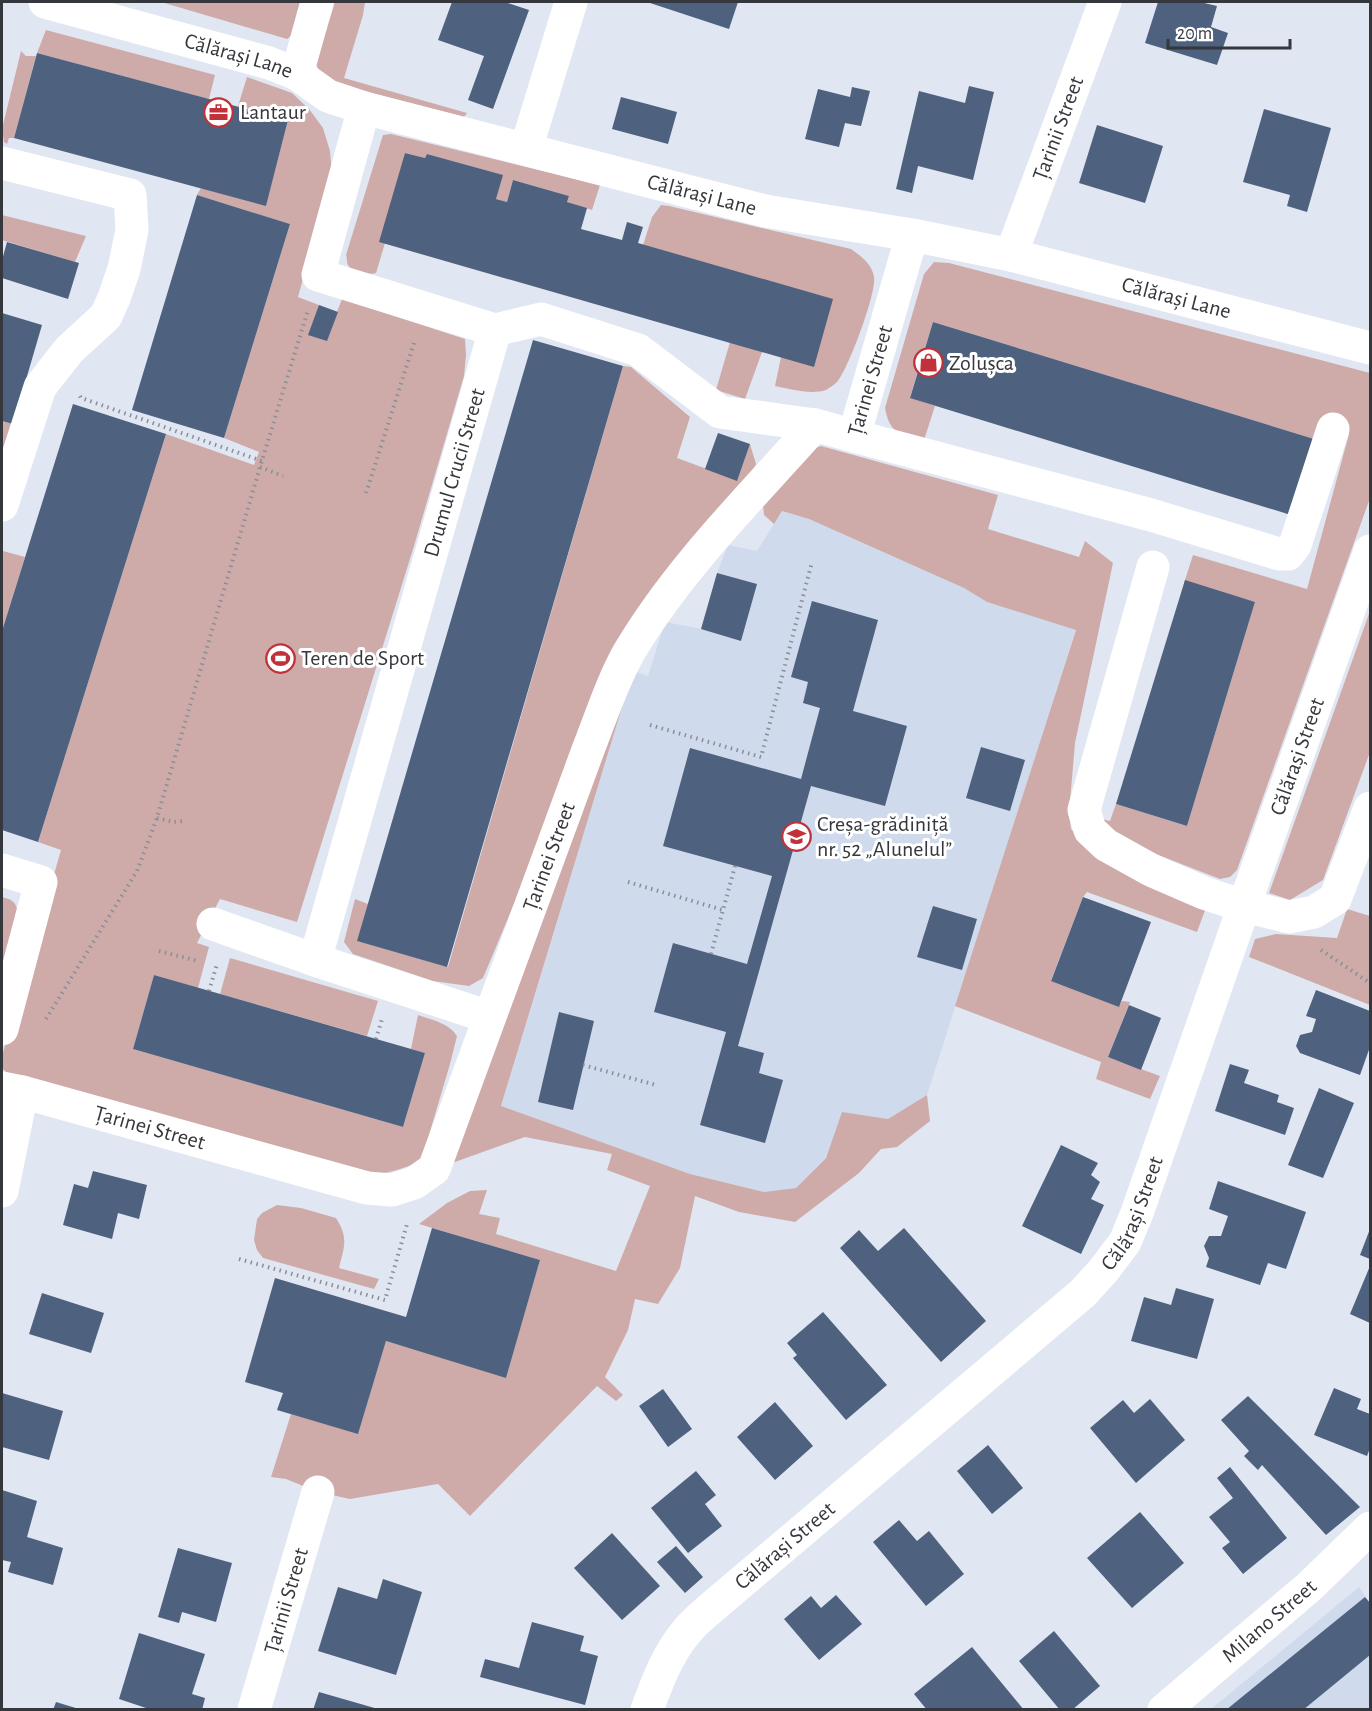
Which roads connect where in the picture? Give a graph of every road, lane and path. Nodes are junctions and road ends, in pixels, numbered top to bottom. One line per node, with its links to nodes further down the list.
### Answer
1 (45, 2): 5 (street, Călărași Lane)
2 (317, 2): 5 (street)
3 (571, 2): 7 (street)
4 (1105, 2): 10 (street, Țarinii Street)
5 (297, 74): 6 (street, Călărași Lane)
6 (364, 108): 7 (street, Călărași Lane); 11 (street)
7 (526, 149): 9 (street, Călărași Lane)
8 (2, 163): 15 (street)
9 (912, 235): 10 (street, Călărași Lane); 18 (street, Țarinei Street)
10 (1011, 255): 14 (street, Călărași Lane)
11 (318, 275): 12 (street); 19 (path)
12 (426, 309): 13 (street); 22 (path)
13 (495, 330): 16 (street); 40 (street, Drumul Crucii Street)
14 (1371, 348)
15 (69, 350): 19 (path); 23 (street)
16 (815, 425): 18 (street, Țarinei Street); 43 (street, Țarinei Street)
17 (1333, 429): 18 (street)
18 (854, 436)
19 (262, 461): 20 (path)
20 (260, 467): 21 (path); 29 (path)
21 (283, 476)
22 (366, 493)
23 (2, 505)
24 (1371, 551): 34 (street, Călărași Street)
25 (812, 562): 27 (path)
26 (1153, 567): 34 (street)
27 (650, 725)
28 (1371, 808): 36 (street)
29 (157, 818): 30 (path); 44 (path)
30 (183, 821)
31 (735, 866): 35 (path)
32 (2, 870): 45 (street)
33 (627, 882): 35 (path)
34 (1244, 906): 36 (street); 55 (street, Călărași Street)
35 (723, 910): 39 (path)
36 (1289, 917): 42 (path)
37 (213, 924): 40 (street)
38 (159, 951): 41 (path)
39 (711, 954)
40 (315, 960): 43 (street)
41 (205, 963)
42 (1371, 983)
43 (489, 1017): 48 (street, Țarinei Street)
44 (45, 1020)
45 (2, 1029)
46 (584, 1065): 47 (path)
47 (656, 1085)
48 (12, 1090): 49 (street)
49 (2, 1191)
50 (409, 1215): 51 (path)
51 (238, 1259)
52 (318, 1492): 54 (street, Țarinii Street)
53 (1371, 1528): 56 (street, Milano Street)
54 (254, 1710)
55 (647, 1710)
56 (1164, 1710)

